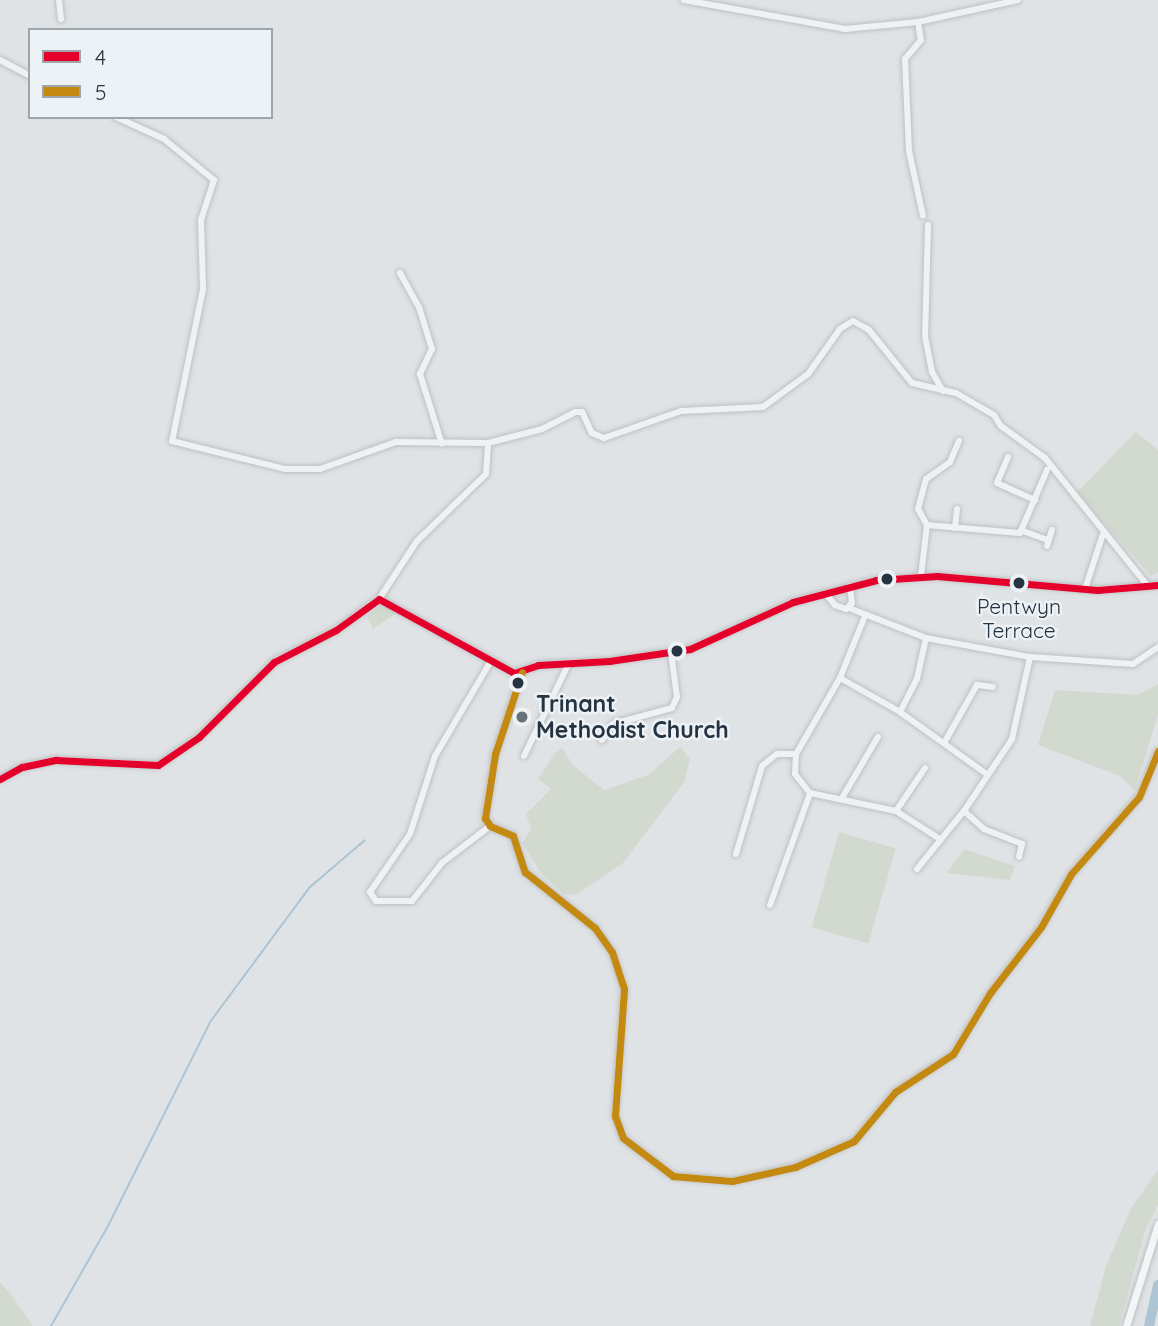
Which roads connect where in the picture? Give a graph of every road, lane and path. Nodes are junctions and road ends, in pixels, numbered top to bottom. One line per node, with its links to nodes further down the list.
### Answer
1 (59, 0): 4 (street)
2 (684, 0): 5 (street)
3 (1018, 0): 5 (street)
4 (61, 19)
5 (918, 22): 9 (street)
6 (0, 60): 7 (street)
7 (28, 75)
8 (120, 119): 15 (street)
9 (923, 216)
10 (928, 225): 12 (street)
11 (400, 273): 15 (street)
12 (943, 391): 14 (street); 24 (street)
13 (959, 440): 20 (street)
14 (488, 443): 15 (street); 31 (street)
15 (442, 444)
16 (1008, 457): 18 (street)
17 (1047, 470): 18 (street)
18 (1035, 500): 23 (street)
19 (957, 509): 21 (street)
20 (927, 525): 21 (street); 25 (street)
21 (955, 528): 23 (street)
22 (1052, 530): 23 (street)
23 (1023, 531)
24 (1104, 531): 28 (street); 29 (street)
25 (921, 576): 27 (street); 29 (street)
26 (1158, 585): 28 (street)
27 (850, 586): 30 (street); 32 (street)
28 (1148, 586): 29 (street)
29 (1085, 589)
30 (825, 593): 32 (street); 36 (street)
31 (379, 599): 38 (street); 52 (street)
32 (849, 608): 33 (street)
33 (865, 617): 34 (street); 41 (street)
34 (926, 638): 37 (street); 43 (street)
35 (1158, 647): 37 (street)
36 (671, 652): 39 (street); 45 (street)
37 (1030, 657): 51 (street)
38 (491, 661): 40 (street); 57 (street)
39 (569, 663): 40 (street); 49 (street)
40 (522, 672): 57 (street)
41 (840, 678): 43 (street); 48 (street)
42 (993, 687): 46 (street)
43 (900, 712): 46 (street)
44 (878, 737): 54 (street)
45 (602, 740)
46 (944, 743): 51 (street)
47 (1158, 751): 57 (street)
48 (796, 754): 53 (street); 59 (street)
49 (524, 755)
50 (925, 768): 55 (street)
51 (988, 775): 56 (street)
52 (0, 779)
53 (810, 793): 54 (street); 62 (street)
54 (842, 798): 55 (street)
55 (896, 811): 58 (street)
56 (964, 811): 58 (street); 60 (street)
57 (490, 826)
58 (940, 839): 61 (street)
59 (736, 854)
60 (1019, 857)
61 (917, 869)
62 (770, 905)
63 (1158, 1224): 64 (main road)
64 (1126, 1326)

